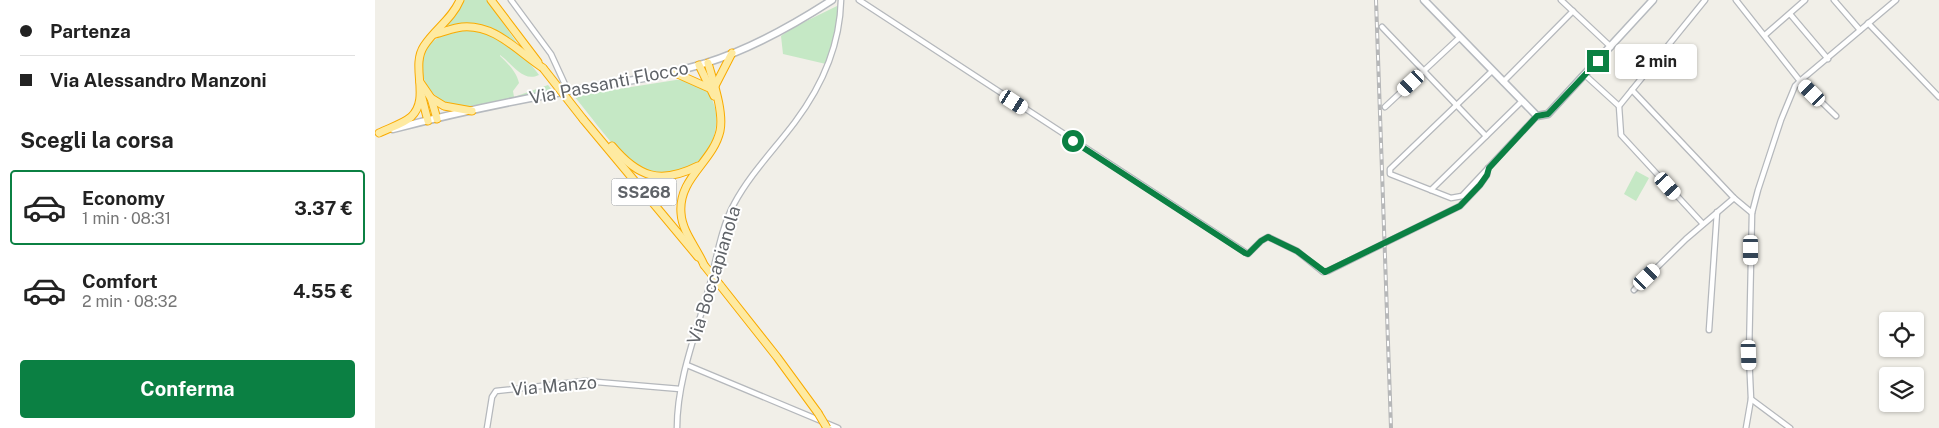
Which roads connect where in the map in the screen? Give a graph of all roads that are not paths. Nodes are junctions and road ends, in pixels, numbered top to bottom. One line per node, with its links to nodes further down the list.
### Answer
1 (459, 0): 20 (highway)
2 (491, 0): 28 (highway, SS268)
3 (511, 0): 38 (street)
4 (832, 0): 24 (main road, Via Passanti Flocco)
5 (841, 0): 64 (street, Via Boccapianola)
6 (859, 0): 55 (street)
7 (1424, 0): 22 (main road)
8 (1561, 0): 15 (street)
9 (1653, 0): 23 (main road)
10 (1705, 0): 37 (street)
11 (1736, 0): 21 (street)
12 (1805, 0): 16 (street)
13 (1835, 0): 19 (street)
14 (1893, 1): 17 (street)
15 (1573, 12): 23 (street); 35 (street)
16 (1790, 14): 21 (street); 25 (street)
17 (1868, 23): 19 (street); 41 (street)
18 (1382, 27): 31 (street)
19 (1860, 30): 25 (street)
20 (435, 34): 28 (highway); 34 (highway)
21 (1765, 35): 33 (street)
22 (1459, 38): 29 (main road); 31 (street)
23 (1611, 47): 32 (main road)
24 (732, 53): 26 (main road, Via Passanti Flocco); 36 (highway)
25 (1828, 58): 33 (street)
26 (708, 63): 27 (main road, Via Passanti Flocco); 36 (highway)
27 (699, 65): 30 (main road, Via Passanti Flocco); 36 (highway)
28 (543, 68): 50 (highway, SS268, bridge)
29 (1492, 71): 35 (main road); 43 (street)
30 (673, 72): 36 (highway); 38 (main road, Via Passanti Flocco)
31 (1423, 72): 43 (street); 45 (street)
32 (1585, 75): 44 (street); 47 (main road)
33 (1800, 81): 48 (street); 59 (street)
34 (420, 82): 39 (highway); 40 (highway)
35 (1503, 82): 42 (main road)
36 (712, 87): 54 (highway)
37 (1632, 90): 44 (street); 57 (street)
38 (568, 91): 46 (main road, Via Passanti Flocco)
39 (420, 92): 51 (highway); 52 (highway)
40 (431, 98): 46 (highway); 49 (highway)
41 (1939, 98)
42 (1522, 100): 47 (main road); 53 (street)
43 (1457, 106): 53 (street); 56 (street)
44 (1619, 106): 60 (street)
45 (1385, 107)
46 (472, 111): 49 (main road, Via Passanti Flocco)
47 (1537, 116): 55 (street)
48 (1836, 116)
49 (437, 119): 51 (main road, Via Passanti Flocco)
50 (583, 119): 54 (highway); 61 (highway, SS268)
51 (428, 121): 52 (main road, Via Passanti Flocco)
52 (377, 133)
53 (1486, 136): 56 (street)
54 (701, 164): 61 (highway)
55 (1489, 168): 56 (street)
56 (1431, 190)
57 (1734, 198): 58 (street); 59 (street)
58 (1717, 212): 60 (street); 63 (street)
59 (1752, 214): 66 (street)
60 (1703, 224): 62 (street)
61 (704, 265): 69 (highway, SS268, bridge)
62 (1634, 290)
63 (1709, 330)
64 (687, 366): 65 (street, Via Boccapianola); 70 (street)
65 (681, 389): 67 (street, Via Manzo); 68 (street, Via Boccapianola)
66 (1751, 399): 71 (street); 72 (street)
67 (487, 428)
68 (677, 428)
69 (827, 428)
70 (839, 428)
71 (1746, 428)
72 (1790, 428)

